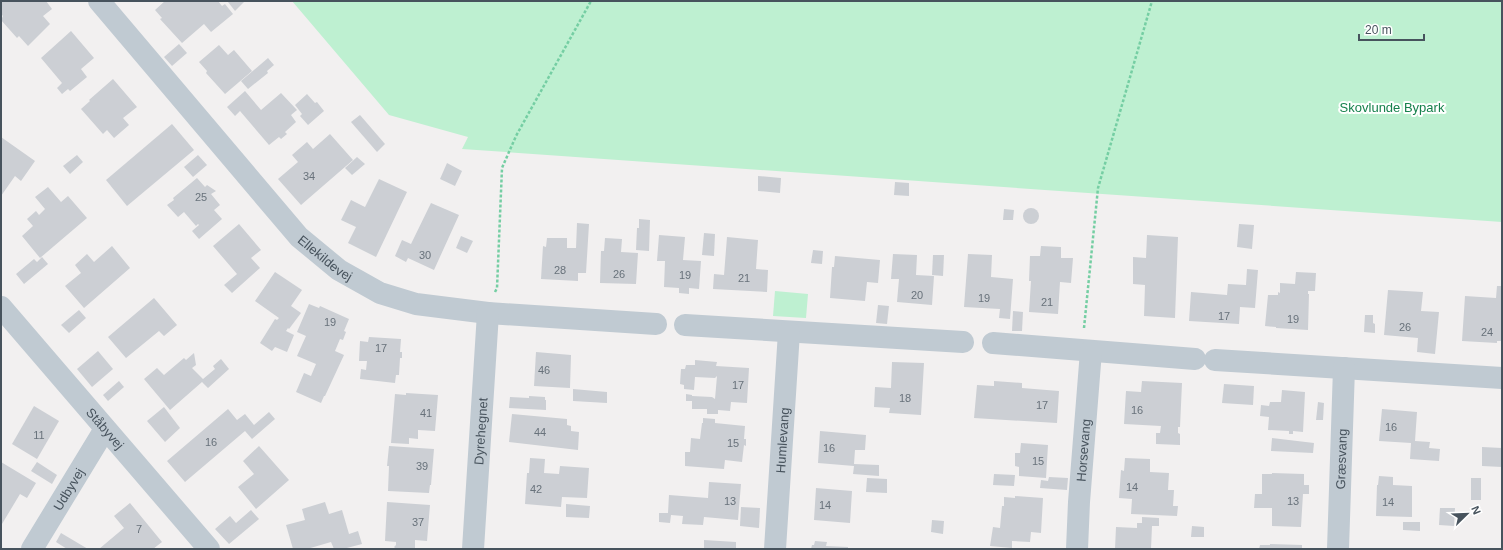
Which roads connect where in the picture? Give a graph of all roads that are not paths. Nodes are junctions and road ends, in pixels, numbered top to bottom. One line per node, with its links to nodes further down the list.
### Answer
1 (99, 1): 3 (street, Ellekildevej)
2 (1, 307): 12 (street, Ståbyvej)
3 (488, 313): 4 (street, Ellekildevej); 15 (street, Dyrehegnet)
4 (656, 324)
5 (685, 325): 6 (street)
6 (790, 332): 7 (street); 16 (street, Humlevang)
7 (963, 342)
8 (993, 343): 9 (street)
9 (1086, 350): 10 (street); 17 (street, Horsevang)
10 (1344, 368): 11 (street); 18 (street, Græsvang)
11 (1502, 378)
12 (105, 429): 13 (street, Udbyvej); 14 (street, Ståbyvej)
13 (32, 549)
14 (209, 549)
15 (474, 549)
16 (774, 549)
17 (1077, 549)
18 (1338, 549)

